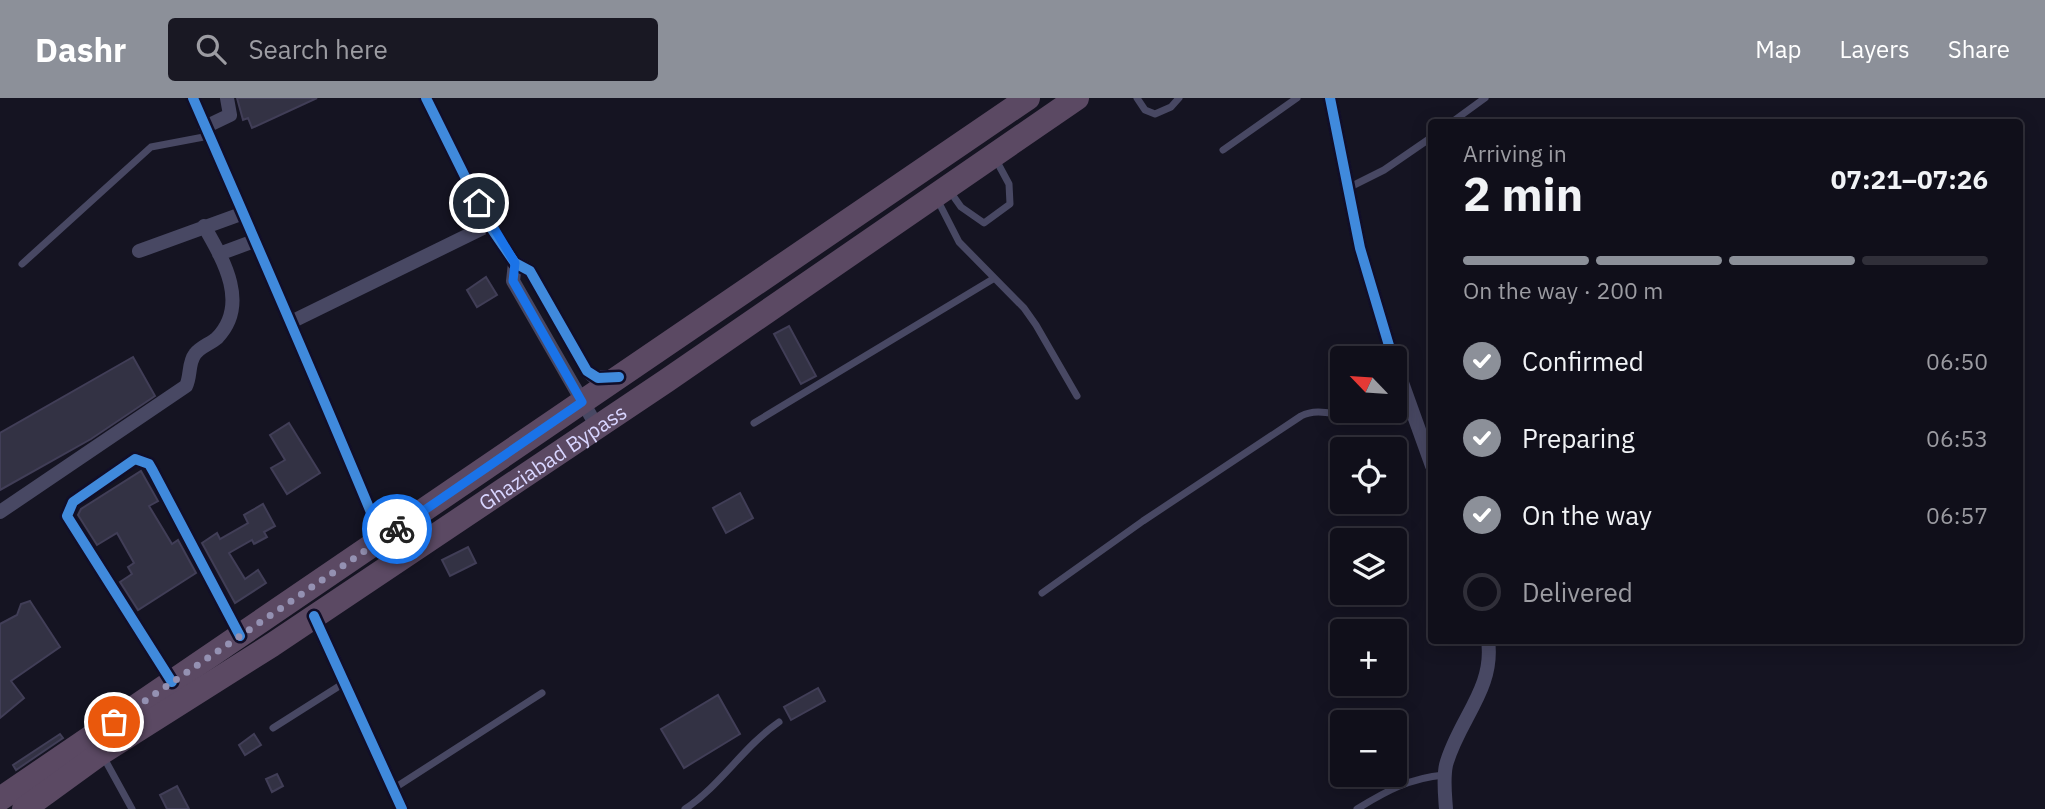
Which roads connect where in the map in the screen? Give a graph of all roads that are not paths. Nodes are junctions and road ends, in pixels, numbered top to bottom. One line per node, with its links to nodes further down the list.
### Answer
1 (193, 98): 12 (street)
2 (227, 98): 12 (street)
3 (426, 98): 19 (street)
4 (1028, 98): 23 (highway, Ghaziabad Bypass)
5 (1077, 98): 15 (highway, Ghaziabad Bypass)
6 (1137, 98): 7 (lane)
7 (1180, 98)
8 (1297, 98): 14 (lane)
9 (1330, 98): 16 (street)
10 (1485, 98): 11 (lane)
11 (1456, 119)
12 (207, 131): 18 (street); 26 (lane)
13 (1428, 140): 16 (lane)
14 (1223, 150)
15 (993, 154): 17 (highway, Ghaziabad Bypass); 17 (lane)
16 (1347, 188): 30 (street)
17 (941, 191): 27 (highway, Ghaziabad Bypass); 28 (lane)
18 (241, 214): 20 (street); 21 (street)
19 (489, 225): 25 (street); 29 (street)
20 (204, 226): 22 (street); 24 (street)
21 (254, 241): 24 (street); 29 (street)
22 (139, 251)
23 (804, 251): 27 (highway); 31 (highway, Ghaziabad Bypass)
24 (219, 254): 39 (street)
25 (515, 263): 31 (street); 33 (street)
26 (22, 264)
27 (818, 276): 37 (highway, Ghaziabad Bypass)
28 (993, 279): 32 (lane); 36 (lane)
29 (291, 322): 40 (street)
30 (1389, 346)
31 (619, 377): 33 (highway, Ghaziabad Bypass)
32 (1077, 396)
33 (582, 402): 37 (street); 40 (highway, Ghaziabad Bypass)
34 (1407, 409): 38 (street)
35 (1330, 413): 41 (lane)
36 (754, 423)
37 (596, 425): 42 (highway, Ghaziabad Bypass)
38 (1428, 457)
39 (0, 512)
40 (382, 539): 43 (highway, Ghaziabad Bypass)
41 (1042, 593)
42 (314, 616): 46 (street); 50 (highway, Ghaziabad Bypass)
43 (240, 636): 45 (highway, Ghaziabad Bypass); 45 (street)
44 (1489, 644): 51 (street)
45 (173, 682): 53 (highway, Ghaziabad Bypass)
46 (345, 682): 49 (lane); 52 (street)
47 (542, 693): 52 (lane)
48 (779, 722): 57 (lane)
49 (274, 728)
50 (101, 753): 54 (highway, Ghaziabad Bypass); 55 (lane)
51 (1444, 775): 58 (lane); 59 (street)
52 (393, 789): 56 (street)
53 (0, 799)
54 (24, 809)
55 (132, 809)
56 (402, 809)
57 (685, 809)
58 (1357, 809)
59 (1446, 809)

